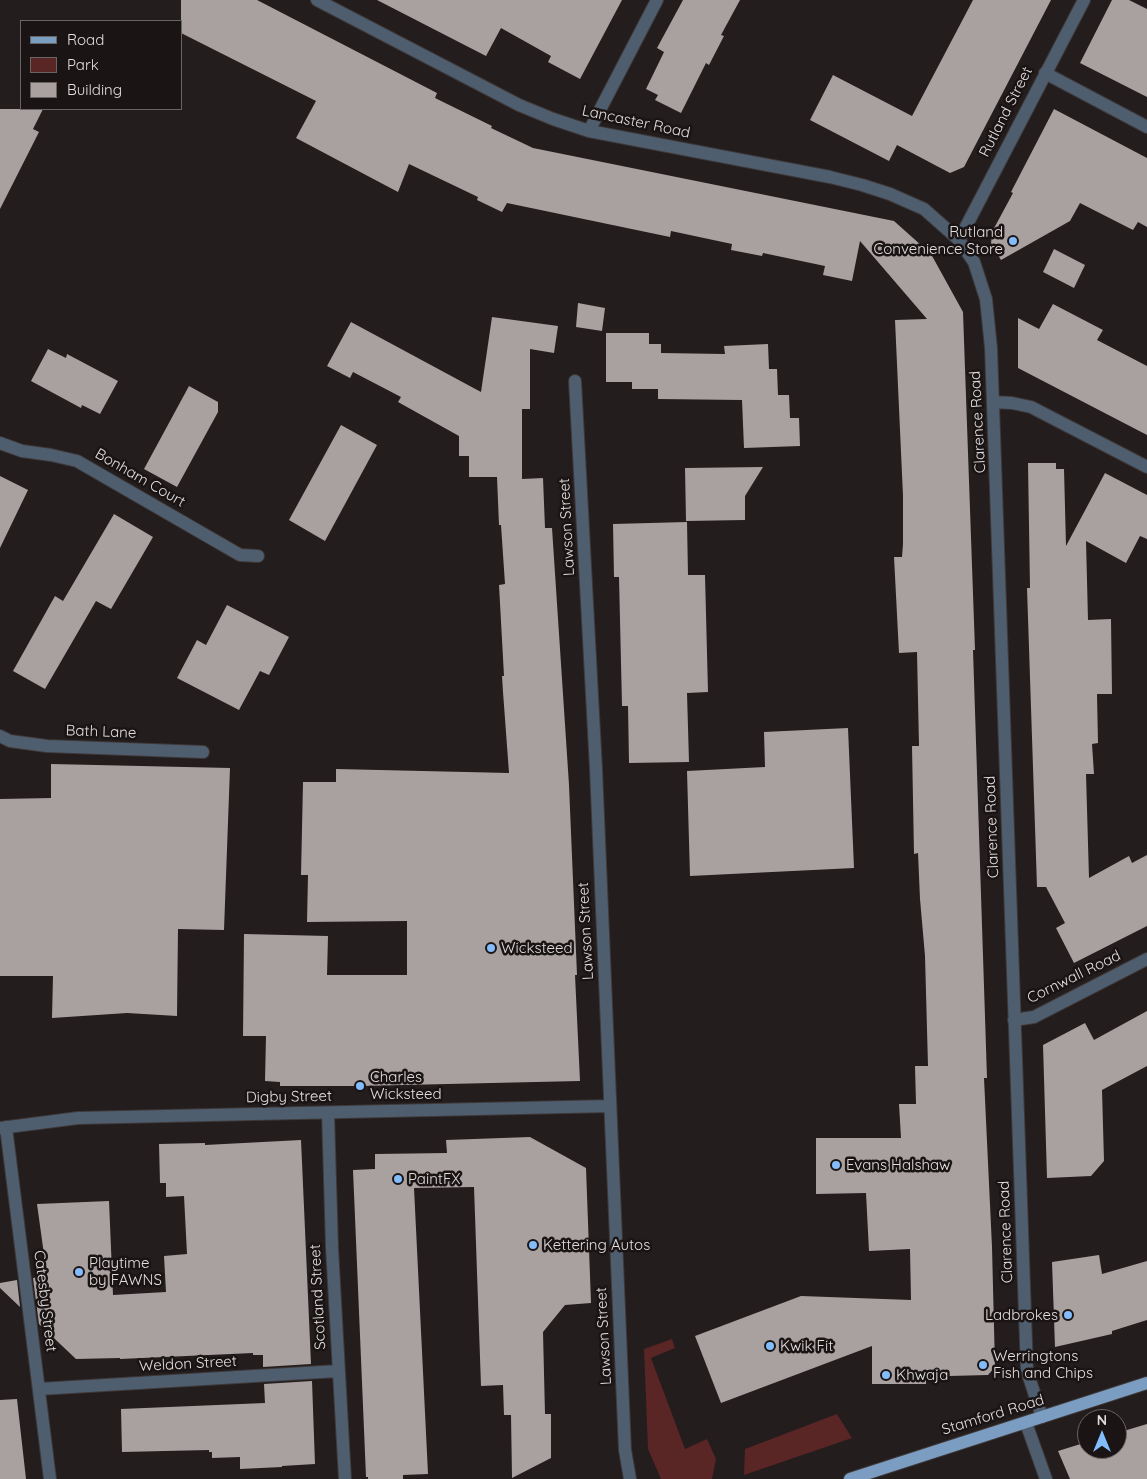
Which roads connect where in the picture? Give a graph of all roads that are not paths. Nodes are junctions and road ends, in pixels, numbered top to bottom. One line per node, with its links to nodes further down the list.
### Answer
1 (317, 0): 6 (street, Lancaster Road)
2 (657, 0): 6 (street)
3 (1084, 0): 4 (street, Rutland Street)
4 (1044, 73): 5 (street); 7 (street, Rutland Street)
5 (1147, 127)
6 (589, 131): 7 (street, Lancaster Road)
7 (958, 240): 9 (street, Clarence Road)
8 (575, 381): 17 (street, Lawson Street)
9 (993, 402): 11 (street); 16 (street, Clarence Road)
10 (0, 443): 12 (street, Bonham Court)
11 (1147, 466)
12 (258, 556)
13 (0, 736): 14 (street, Bath Lane)
14 (203, 752)
15 (1147, 960): 16 (street, Cornwall Road)
16 (1014, 1020): 23 (street, Clarence Road)
17 (610, 1106): 18 (street, Digby Street); 27 (street, Lawson Street)
18 (328, 1113): 19 (street, Digby Street); 20 (street, Scotland Street)
19 (3, 1128): 22 (street, Catesby Street)
20 (338, 1372): 22 (street, Weldon Street); 26 (street, Scotland Street)
21 (1147, 1383): 23 (main road, Stamford Road)
22 (39, 1389): 25 (street, Catesby Street)
23 (1042, 1417): 24 (main road, Stamford Road)
24 (1026, 1423): 28 (main road, Stamford Road); 29 (street)
25 (50, 1479)
26 (345, 1479)
27 (630, 1479)
28 (850, 1479)
29 (1046, 1479)

